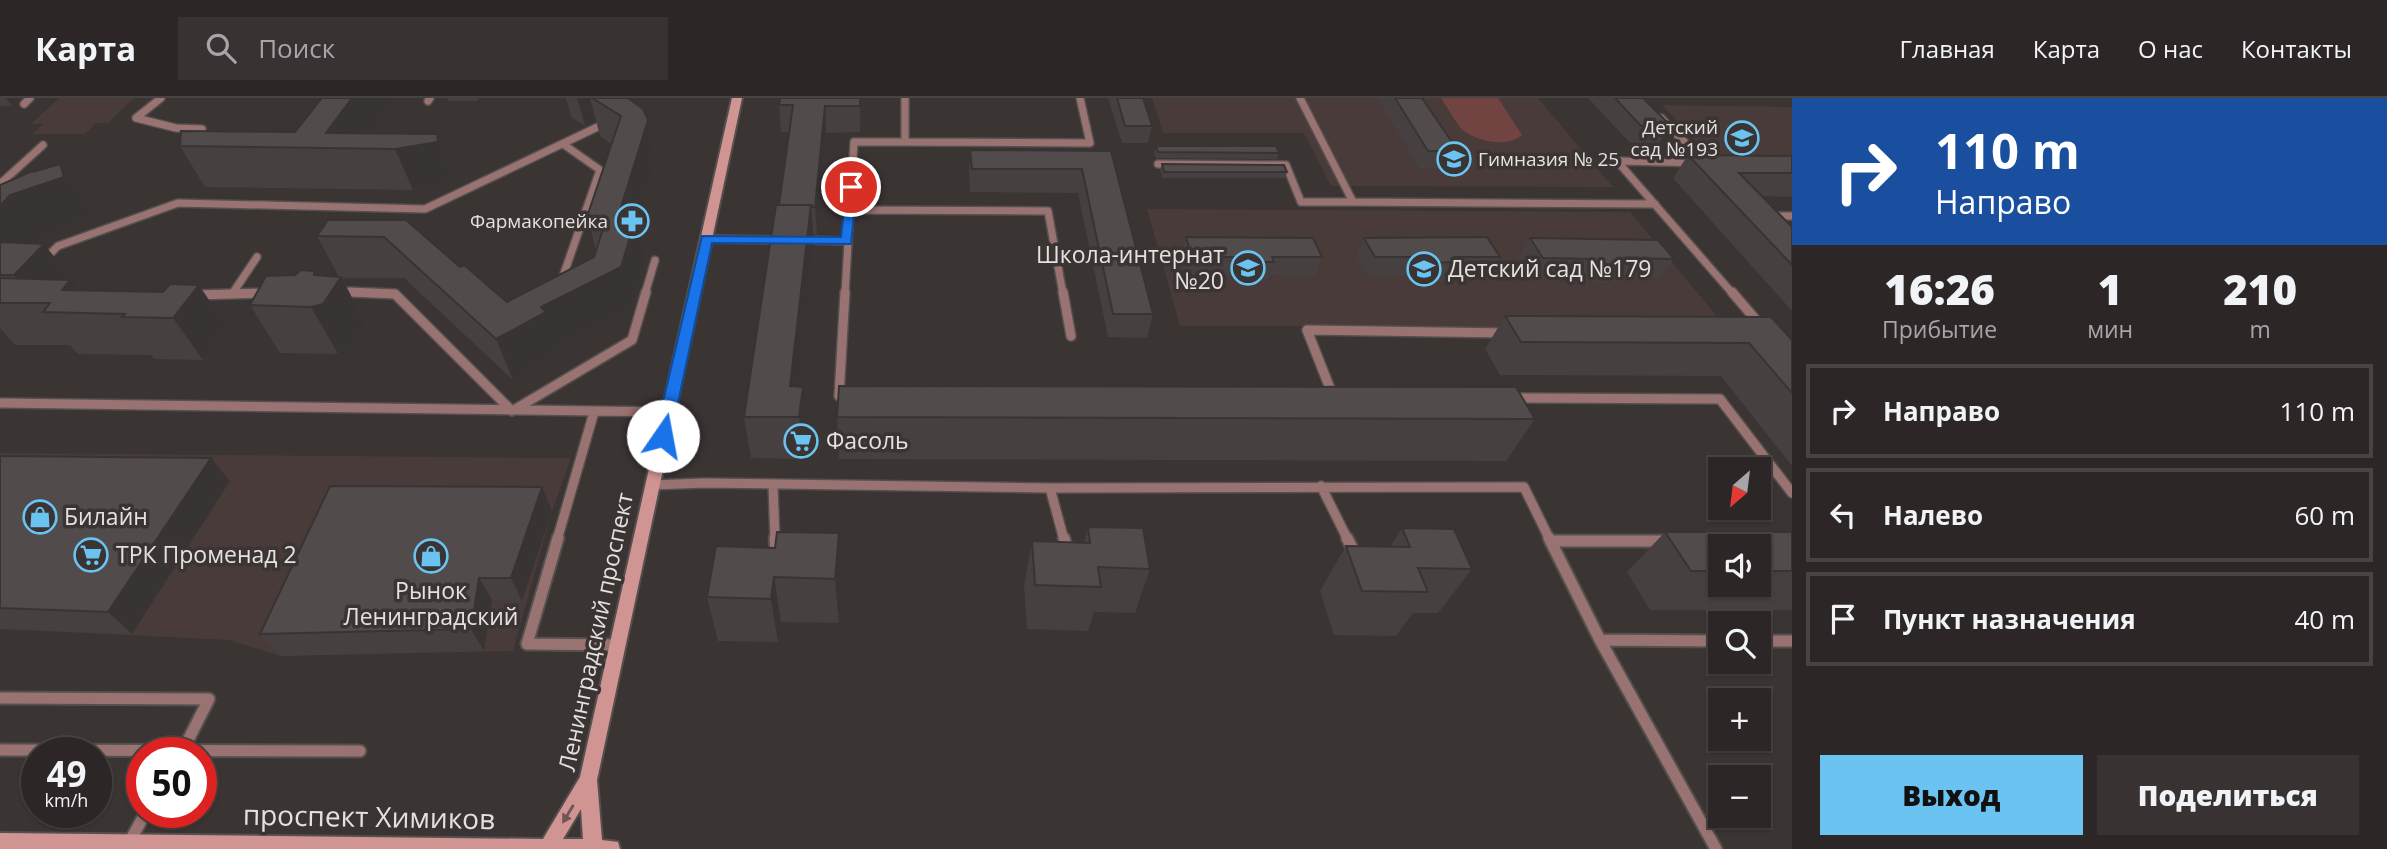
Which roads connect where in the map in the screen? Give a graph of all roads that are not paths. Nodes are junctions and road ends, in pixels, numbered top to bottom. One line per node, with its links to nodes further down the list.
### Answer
1 (30, 98): 8 (lane)
2 (161, 98): 10 (lane)
3 (616, 98): 12 (lane)
4 (737, 98): 21 (main road, Ленинградский проспект)
5 (905, 98): 11 (lane)
6 (1080, 98): 11 (lane)
7 (1300, 98): 16 (lane)
8 (24, 104)
9 (1650, 107): 17 (lane)
10 (202, 129)
11 (905, 142): 18 (lane)
12 (563, 144): 25 (lane); 30 (lane)
13 (43, 145): 15 (lane)
14 (1158, 164): 16 (lane)
15 (0, 184)
16 (1353, 202): 17 (lane)
17 (1655, 204): 32 (lane)
18 (849, 210): 22 (lane); 33 (lane)
19 (1766, 216): 20 (lane)
20 (1792, 216)
21 (706, 239): 22 (lane); 40 (main road, Ленинградский проспект)
22 (847, 241): 37 (lane)
23 (257, 257): 28 (lane)
24 (655, 260): 38 (lane)
25 (41, 263)
26 (326, 291): 38 (lane)
27 (275, 293): 28 (lane)
28 (232, 294): 29 (lane)
29 (188, 296)
30 (556, 297)
31 (1515, 333): 34 (lane)
32 (1751, 335)
33 (1071, 336)
34 (1346, 396)
35 (1498, 397): 45 (lane)
36 (0, 402): 38 (lane)
37 (838, 410)
38 (512, 411): 39 (lane)
39 (594, 412): 40 (lane); 55 (lane)
40 (668, 412): 41 (main road, Ленинградский проспект)
41 (652, 485): 42 (lane); 55 (main road, Ленинградский проспект)
42 (773, 485): 44 (lane); 48 (lane)
43 (1321, 486): 44 (lane); 46 (lane); 50 (lane)
44 (1050, 488): 49 (lane)
45 (1792, 494)
46 (1552, 541): 47 (lane); 51 (lane)
47 (1685, 541)
48 (777, 557)
49 (1069, 558)
50 (1361, 566)
51 (1600, 640): 52 (lane); 69 (lane)
52 (1708, 641)
53 (1771, 641): 54 (lane)
54 (1792, 641)
55 (617, 645): 62 (main road, Ленинградский проспект)
56 (0, 698): 57 (lane)
57 (190, 737)
58 (0, 750): 59 (lane)
59 (126, 751)
60 (217, 751): 61 (lane)
61 (360, 751)
62 (588, 780): 66 (main road, one-way to 66); 67 (main road, Ленинградский проспект)
63 (137, 828): 64 (lane)
64 (130, 841): 65 (main road, проспект Химиков); 66 (main road, проспект Химиков)
65 (0, 842)
66 (548, 848): 67 (main road, проспект Химиков)
67 (593, 849): 68 (main road, проспект Химиков)
68 (611, 849)
69 (1716, 849)

